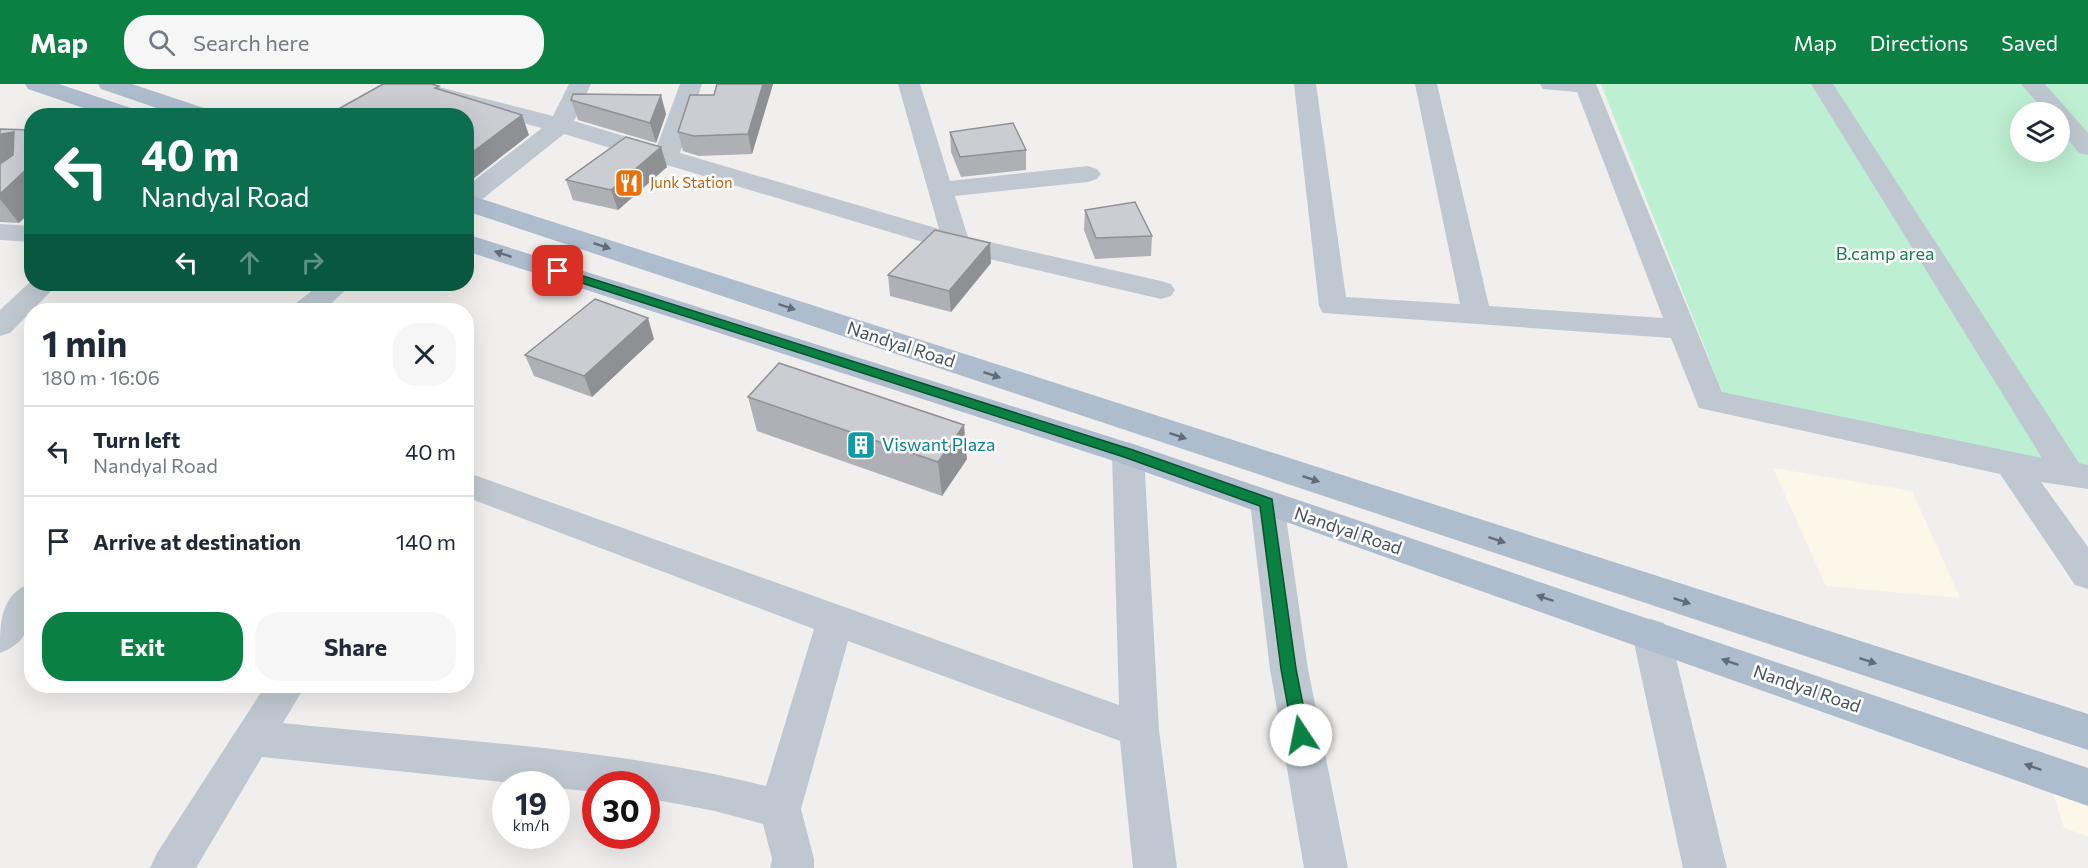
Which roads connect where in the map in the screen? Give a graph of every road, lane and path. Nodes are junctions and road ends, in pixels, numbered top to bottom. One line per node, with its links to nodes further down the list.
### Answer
1 (36, 84): 14 (main road)
2 (109, 84): 15 (main road)
3 (403, 84): 16 (street)
4 (580, 84): 16 (street)
5 (691, 84): 19 (street)
6 (909, 84): 21 (street)
7 (1305, 84): 34 (street)
8 (1426, 84): 34 (street)
9 (1551, 84): 12 (street)
10 (1822, 84): 39 (street)
11 (2032, 84): 13 (street)
12 (1586, 85): 36 (street)
13 (2048, 102)
14 (93, 108)
15 (181, 108)
16 (560, 125): 19 (street); 22 (street)
17 (2070, 128): 18 (street)
18 (2088, 148)
19 (666, 157): 26 (street)
20 (1088, 174): 21 (street)
21 (940, 190): 26 (street)
22 (474, 195)
23 (474, 204): 49 (main road, Nandyal Road, one-way to 49)
24 (0, 232): 25 (street)
25 (24, 234)
26 (956, 243): 28 (street)
27 (474, 245): 37 (main road, Nandyal Road, one-way to 27)
28 (1161, 290)
29 (37, 291): 32 (street)
30 (329, 291): 33 (street)
31 (24, 303): 35 (street)
32 (24, 303)
33 (315, 303)
34 (1477, 314): 36 (street)
35 (0, 326)
36 (1682, 329): 38 (street)
37 (1128, 454): 41 (main road, Nandyal Road); 48 (street)
38 (2012, 465): 39 (street); 42 (street)
39 (2079, 476)
40 (474, 487): 44 (street)
41 (1267, 503): 45 (main road, Nandyal Road, one-way to 41); 56 (street)
42 (2088, 575)
43 (24, 607): 46 (street)
44 (835, 621): 48 (street); 52 (street)
45 (1651, 634): 51 (main road, Nandyal Road, one-way to 45); 57 (street)
46 (0, 637)
47 (281, 693): 50 (street)
48 (1139, 730): 55 (street)
49 (2088, 732)
50 (252, 738): 52 (street); 53 (street)
51 (2088, 787)
52 (780, 809): 54 (street)
53 (172, 868)
54 (792, 868)
55 (1155, 868)
56 (1326, 868)
57 (1705, 868)

